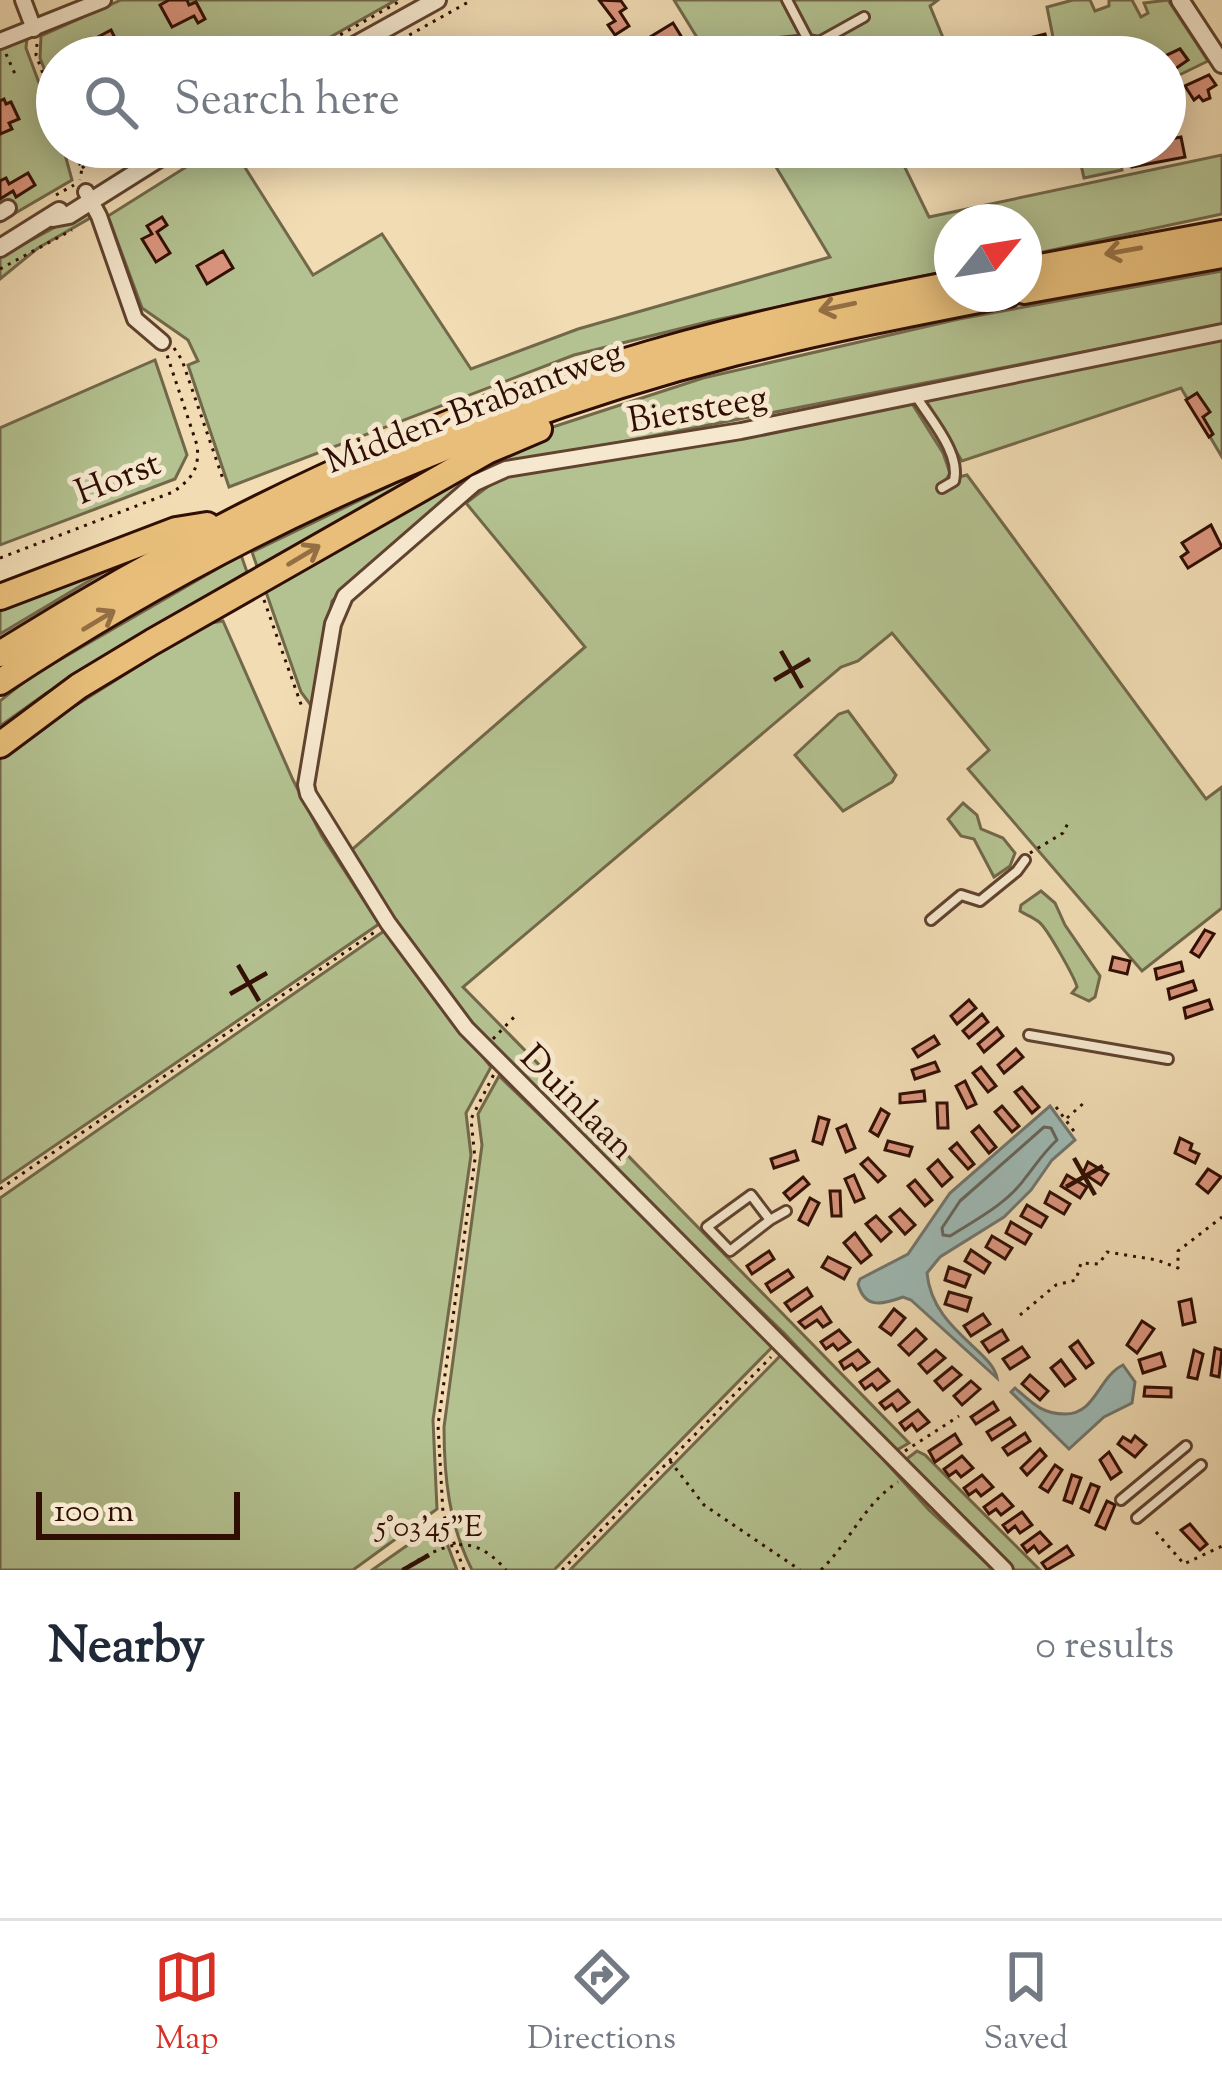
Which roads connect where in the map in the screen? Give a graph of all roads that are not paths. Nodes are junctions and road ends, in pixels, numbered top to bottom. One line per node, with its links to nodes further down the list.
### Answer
1 (23, 0): 7 (street)
2 (104, 0): 7 (street)
3 (436, 0): 8 (street)
4 (787, 0): 9 (lane)
5 (1180, 0): 12 (street)
6 (864, 17): 10 (lane)
7 (34, 28): 11 (street)
8 (372, 36)
9 (810, 36)
10 (824, 36)
11 (0, 41)
12 (1222, 64)
13 (140, 168): 14 (street)
14 (92, 203): 16 (street); 23 (street)
15 (1222, 233): 18 (highway, one-way to 18)
16 (0, 248)
17 (1222, 255): 20 (highway)
18 (1042, 267)
19 (934, 288): 27 (highway, Midden-Brabantweg, one-way to 27)
20 (1042, 288)
21 (934, 309): 24 (highway, Midden-Brabantweg)
22 (1222, 332): 25 (street, Biersteeg)
23 (162, 342)
24 (662, 374): 30 (highway, Midden-Brabantweg, one-way to 24); 32 (highway, one-way to 24)
25 (916, 396): 26 (lane); 31 (street, Biersteeg)
26 (942, 488)
27 (230, 521): 28 (highway); 29 (highway, Midden-Brabantweg)
28 (0, 597)
29 (0, 654)
30 (0, 682)
31 (317, 717): 43 (street, Duinlaan)
32 (0, 745)
33 (1025, 860): 34 (lane)
34 (931, 920)
35 (1029, 1035): 36 (lane)
36 (1168, 1059)
37 (786, 1210): 38 (lane)
38 (770, 1220): 38 (lane)
39 (1186, 1445): 41 (lane)
40 (1201, 1465): 42 (lane)
41 (1121, 1499)
42 (1137, 1518)
43 (1005, 1570)

